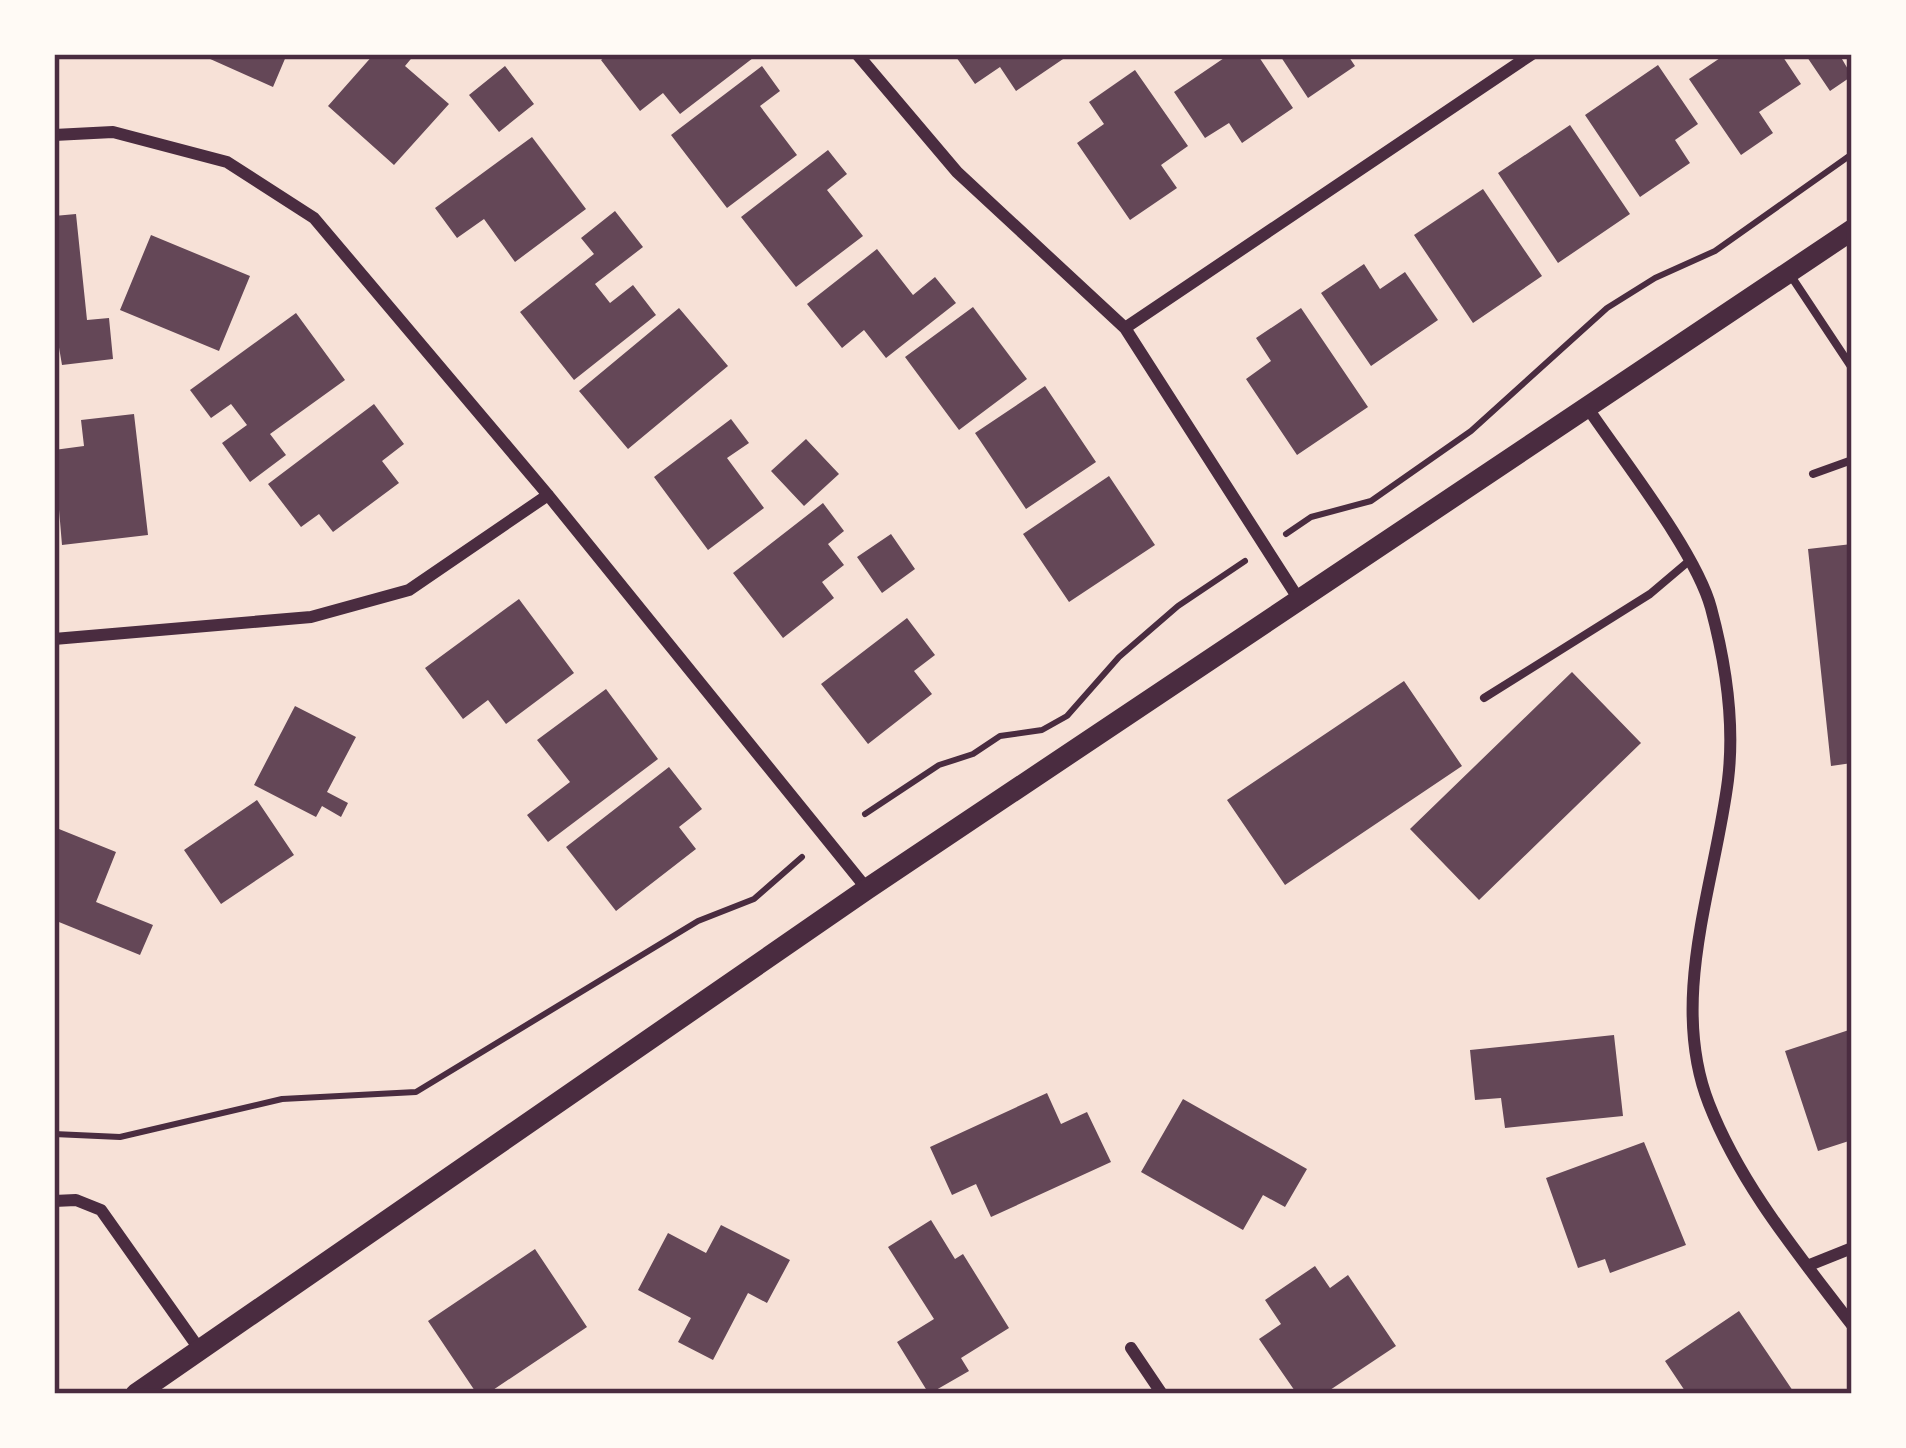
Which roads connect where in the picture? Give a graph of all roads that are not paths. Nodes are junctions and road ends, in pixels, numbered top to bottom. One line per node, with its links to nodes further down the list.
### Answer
1 (857, 54): 6 (street)
2 (1532, 54): 6 (street)
3 (54, 135): 11 (street)
4 (1852, 230): 5 (street)
5 (1788, 272): 7 (lane); 8 (street)
6 (1125, 328): 13 (street)
7 (1852, 368)
8 (1587, 406): 12 (street); 13 (street)
9 (1852, 460): 10 (lane)
10 (1813, 474)
11 (548, 495): 14 (street); 16 (street)
12 (1689, 561): 15 (lane); 19 (street)
13 (1298, 598): 16 (street)
14 (54, 639)
15 (1484, 698)
16 (867, 889): 22 (street)
17 (54, 1201): 22 (street)
18 (1852, 1248): 19 (street)
19 (1807, 1266): 20 (street)
20 (1852, 1325)
21 (1131, 1348): 24 (street)
22 (200, 1350): 23 (street)
23 (136, 1394)
24 (1162, 1394)

